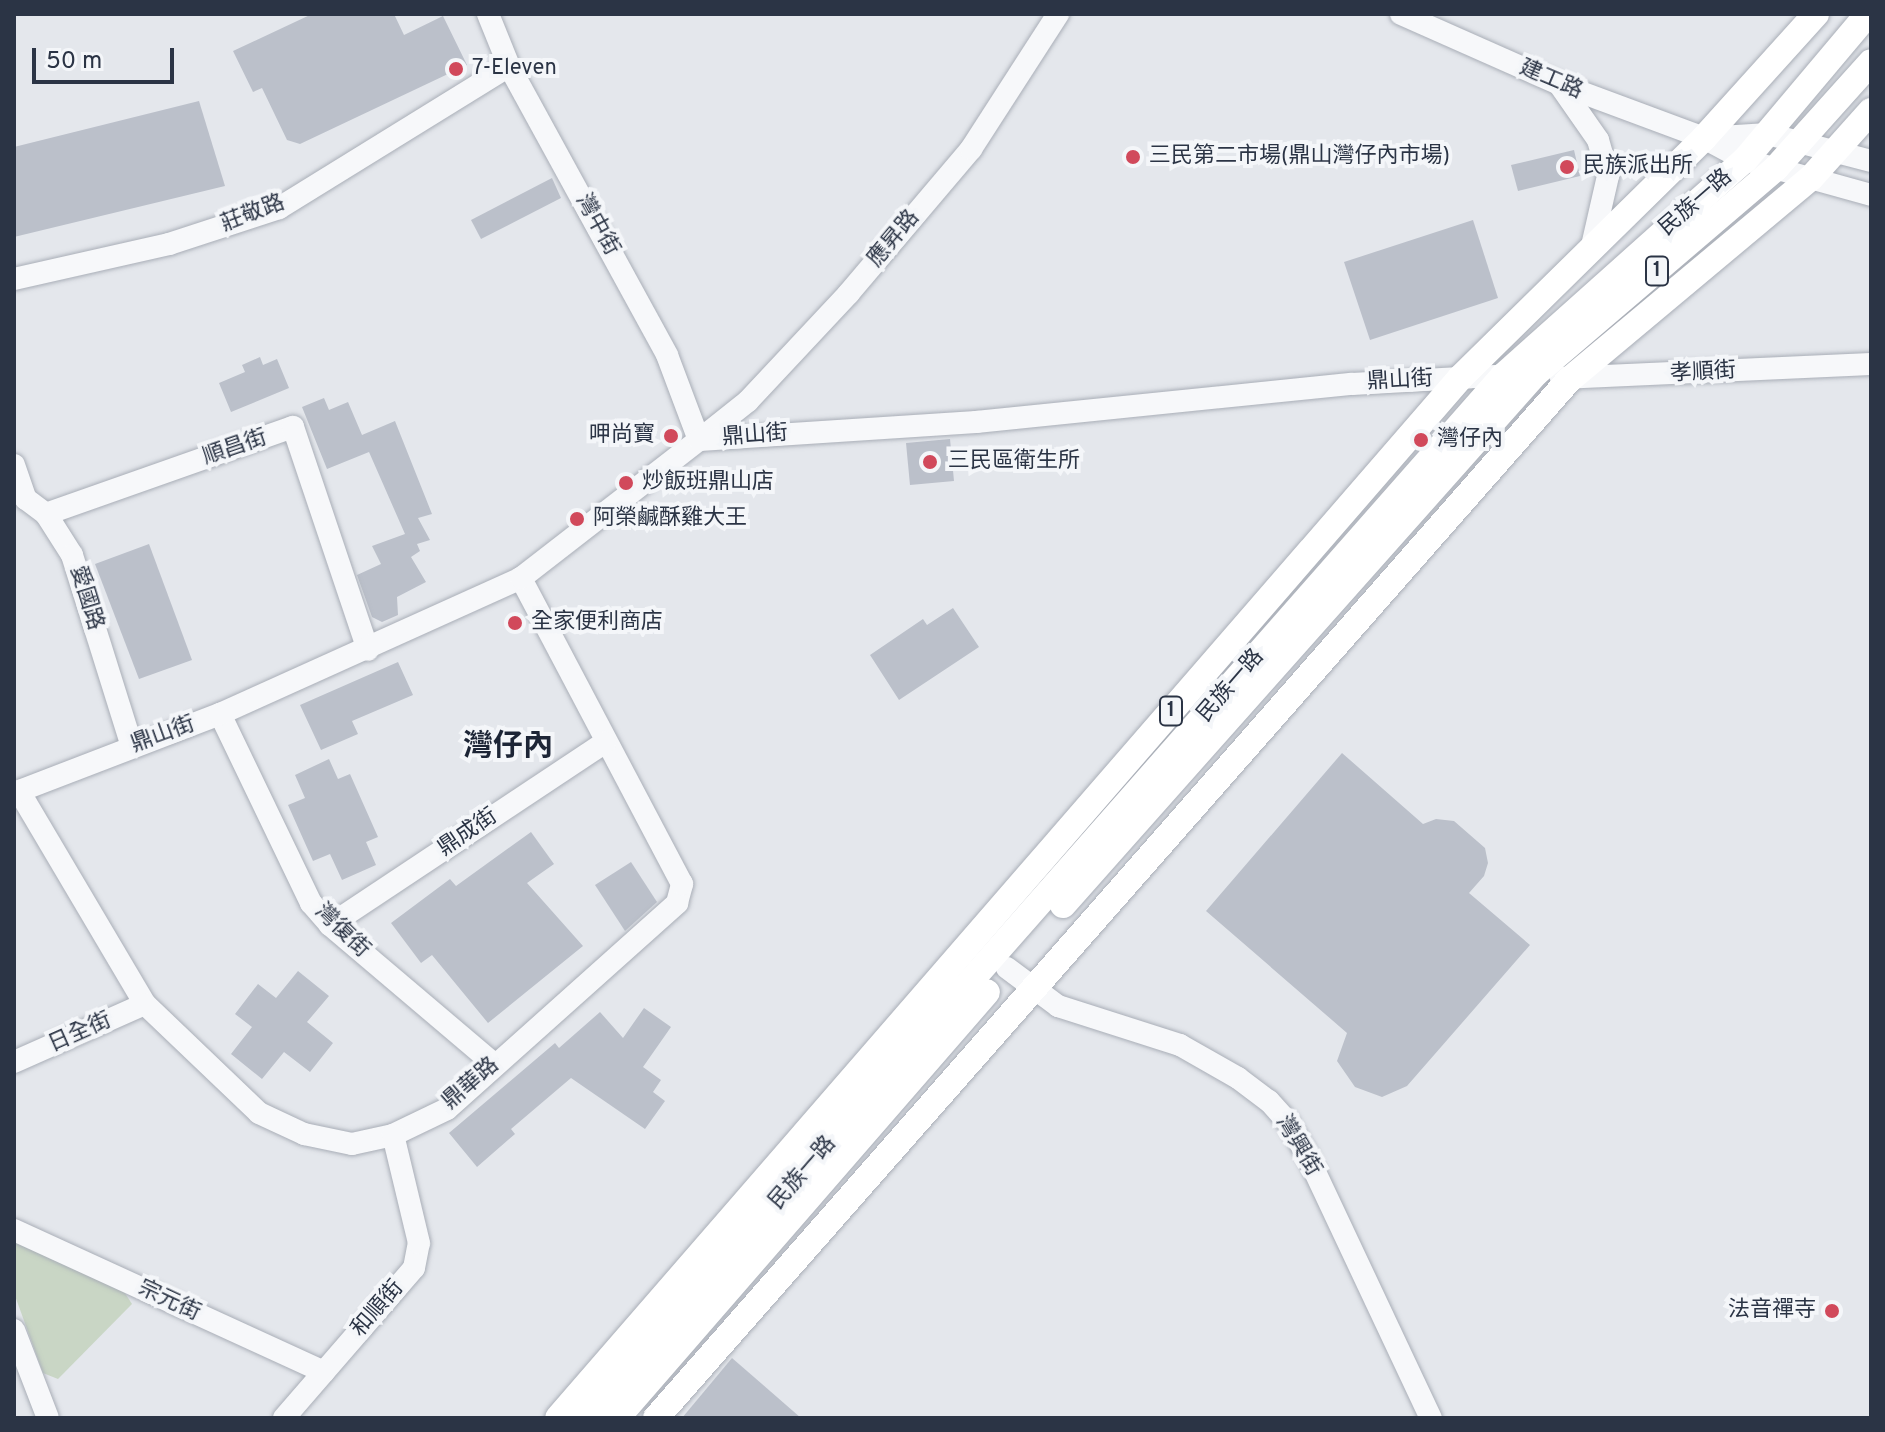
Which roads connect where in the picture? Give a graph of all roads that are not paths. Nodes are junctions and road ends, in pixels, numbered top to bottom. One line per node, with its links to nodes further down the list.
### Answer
1 (488, 14): 7 (street, 灣中街)
2 (1058, 14): 26 (street, 應昇路)
3 (1401, 14): 8 (street, 建工路)
4 (1816, 14): 11 (main road, 民族一路 / 1)
5 (1868, 14): 10 (main road, 民族一路 / 1)
6 (1871, 62): 12 (main road, 民族一路 / 1)
7 (509, 66): 20 (street, 莊敬路); 26 (street, 灣中街)
8 (1559, 84): 11 (street, 建工路); 19 (street)
9 (1871, 111): 13 (main road, 1)
10 (1768, 134): 11 (street); 12 (street); 14 (main road, 民族一路 / 1)
11 (1704, 138): 14 (street, 建工路); 19 (main road, 民族一路 / 1)
12 (1803, 140): 13 (street); 16 (main road, 民族一路 / 1)
13 (1836, 149): 15 (street); 17 (main road, 1)
14 (1745, 160): 16 (street, 建工路); 23 (main road, 民族一路 / 1)
15 (1871, 161)
16 (1776, 168): 17 (street, 建工路); 22 (main road, 民族一路 / 1)
17 (1811, 178): 18 (street, 建工路); 25 (main road, 1)
18 (1871, 195)
19 (1592, 246): 24 (main road, 民族一路 / 1)
20 (14, 279)
21 (1871, 364): 25 (street, 孝順街)
22 (1536, 373): 23 (street, 鼎山街); 25 (street, 孝順街); 37 (main road, 民族一路 / 1)
23 (1503, 376): 24 (street, 鼎山街); 49 (main road, 民族一路 / 1)
24 (1460, 378): 26 (street, 鼎山街); 48 (main road, 民族一路 / 1)
25 (1569, 380): 38 (main road, 1)
26 (699, 440): 30 (street, 鼎山街)
27 (14, 465): 28 (street, 愛國路)
28 (20, 501): 29 (street, 愛國路)
29 (46, 514): 31 (street, 順昌街); 34 (street, 愛國路)
30 (521, 578): 31 (street, 鼎山街); 33 (street, 鼎華路)
31 (368, 650): 32 (street, 鼎山街)
32 (220, 714): 34 (street, 鼎山街); 36 (street, 灣復街)
33 (605, 742): 36 (street, 鼎成街); 41 (street, 鼎華路)
34 (132, 746): 35 (street, 鼎山街)
35 (17, 792): 39 (street, 鼎華路)
36 (330, 925): 41 (street, 灣復街)
37 (1007, 968): 38 (street, 灣興街); 50 (main road, 民族一路 / 1)
38 (1034, 988): 51 (main road, 1); 52 (street, 灣興街)
39 (145, 1004): 40 (street, 日全街); 42 (street, 鼎華路)
40 (14, 1062)
41 (494, 1064): 42 (street, 鼎華路)
42 (393, 1135): 45 (street, 和順街)
43 (14, 1230): 45 (street, 宗元街)
44 (14, 1330): 46 (street)
45 (324, 1372): 47 (street, 和順街)
46 (48, 1418)
47 (284, 1418)
48 (558, 1418)
49 (586, 1418)
50 (617, 1418)
51 (656, 1418)
52 (1431, 1418)

